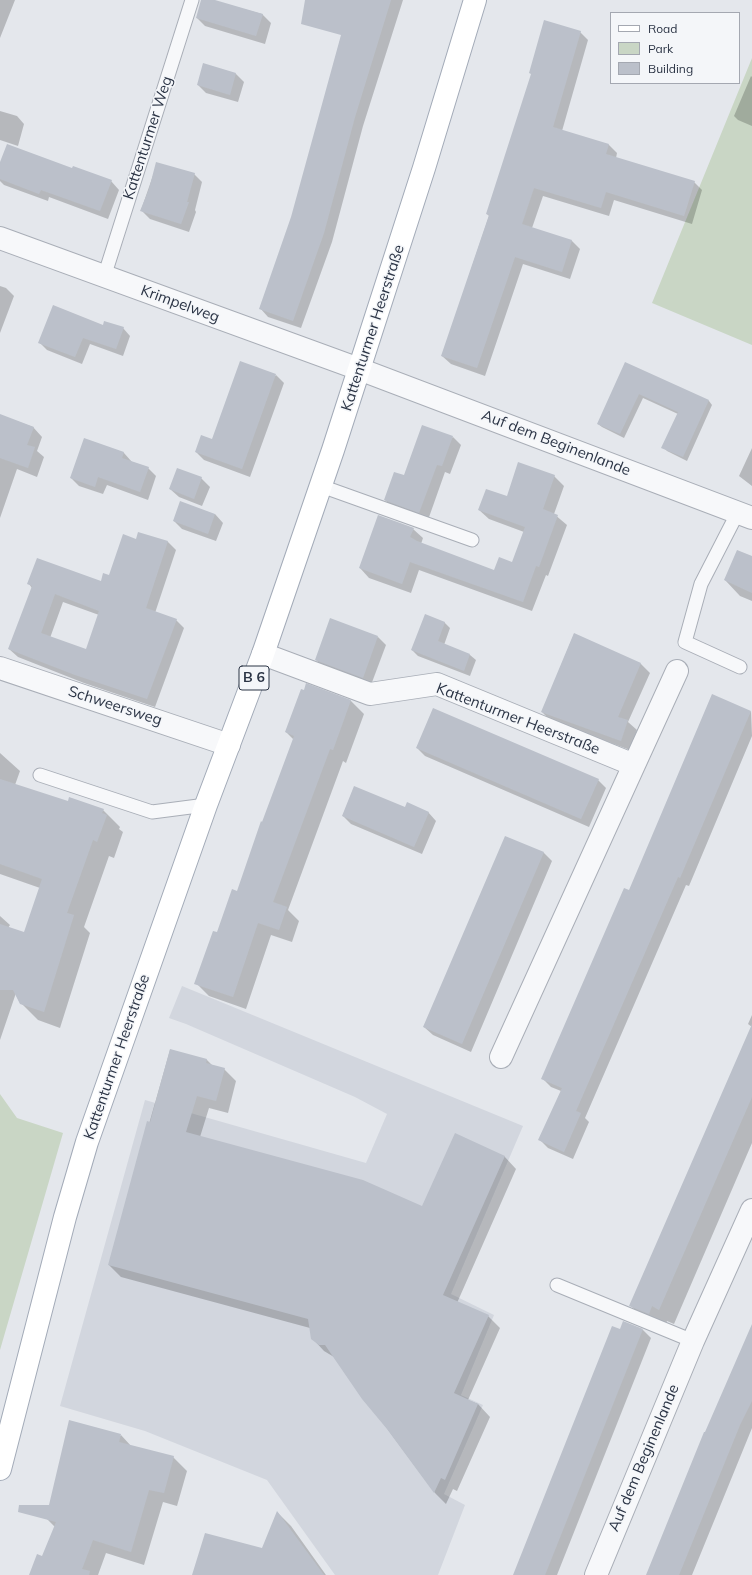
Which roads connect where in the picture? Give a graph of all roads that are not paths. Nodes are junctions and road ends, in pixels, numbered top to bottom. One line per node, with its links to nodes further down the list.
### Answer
1 (192, 0): 4 (lane, Kattenturmer Weg)
2 (475, 0): 5 (main road, Kattenturmer Heerstraße / B 6)
3 (0, 238): 4 (street, Krimpelweg)
4 (104, 277): 5 (street, Krimpelweg)
5 (359, 369): 6 (main road, Kattenturmer Heerstraße / B 6); 7 (street, Auf dem Beginenlande)
6 (321, 486): 8 (lane); 9 (main road, Kattenturmer Heerstraße / B 6)
7 (745, 515): 10 (lane)
8 (472, 540)
9 (263, 654): 13 (main road, Kattenturmer Heerstraße / B 6); 14 (street, Kattenturmer Heerstraße)
10 (740, 667)
11 (0, 668): 13 (street, Schweersweg)
12 (676, 671): 14 (street)
13 (229, 745): 16 (main road, Kattenturmer Heerstraße / B 6)
14 (634, 765): 17 (street)
15 (40, 775): 16 (lane)
16 (206, 805): 21 (main road, Kattenturmer Heerstraße / B 6)
17 (501, 1056)
18 (752, 1210): 20 (street, Auf dem Beginenlande)
19 (557, 1285): 20 (lane)
20 (693, 1341): 22 (street, Auf dem Beginenlande)
21 (0, 1470)
22 (596, 1575)

